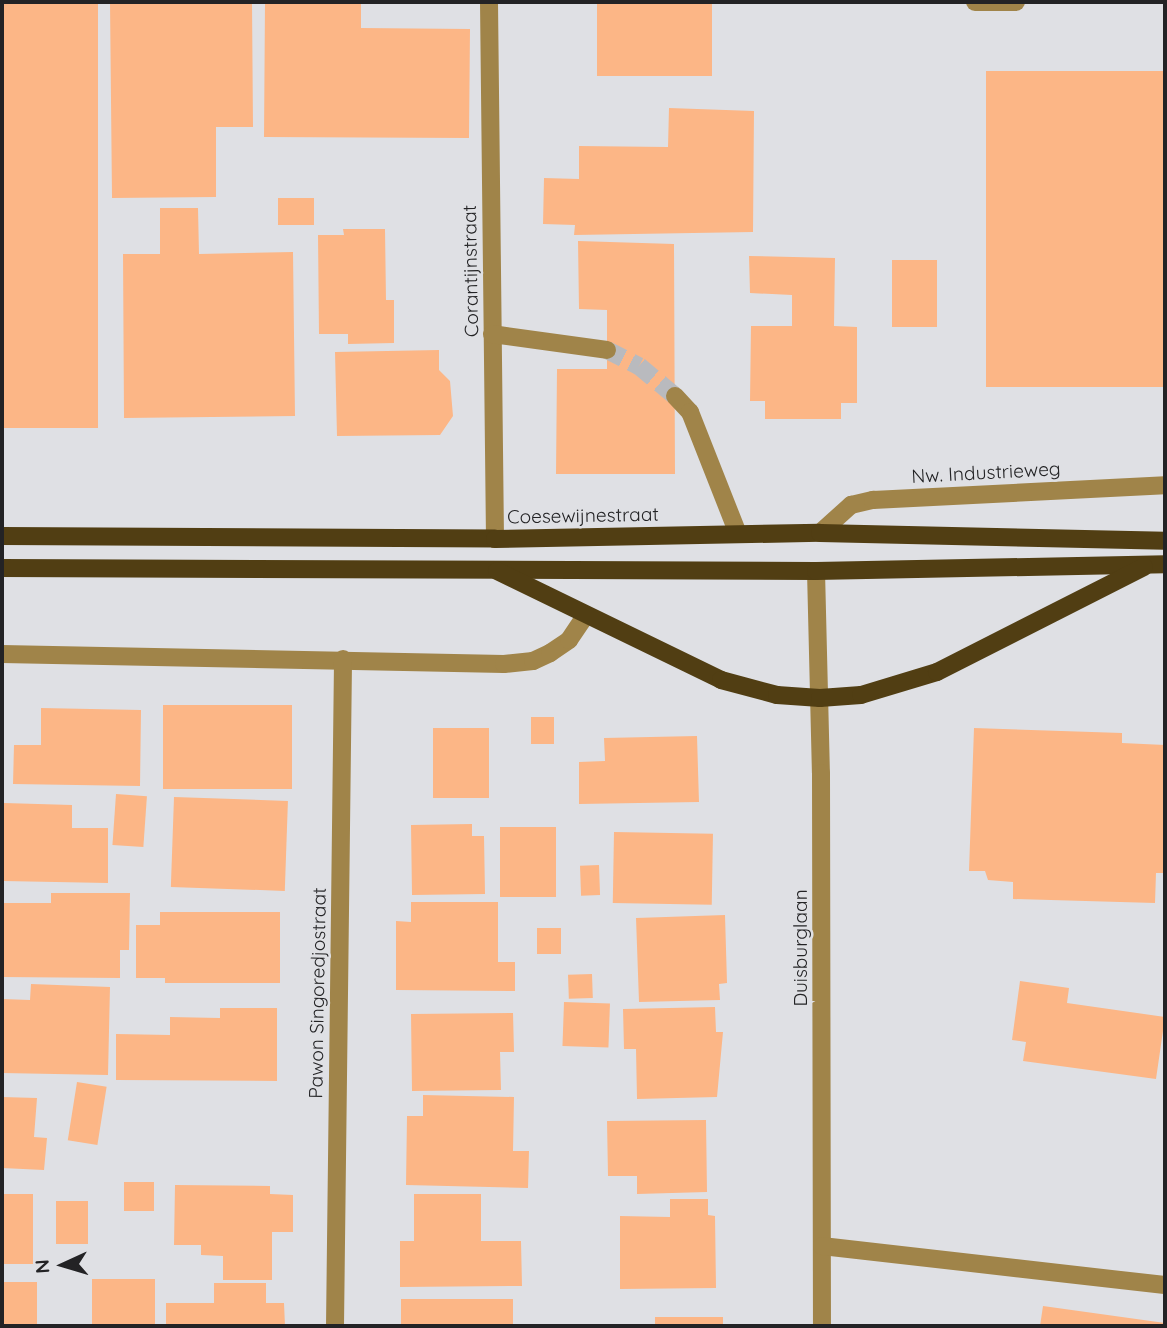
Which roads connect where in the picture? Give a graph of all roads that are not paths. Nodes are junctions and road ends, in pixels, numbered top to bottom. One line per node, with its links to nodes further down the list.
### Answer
1 (489, 2): 4 (street, Corantijnstraat)
2 (975, 2): 3 (street)
3 (1016, 2)
4 (492, 334): 5 (street); 11 (street, Corantijnstraat)
5 (607, 350)
6 (676, 396): 9 (street)
7 (1165, 485): 8 (street, Nw. Industrieweg)
8 (821, 533): 9 (main road, Coesewijnestraat); 12 (main road, Coesewijnestraat)
9 (738, 534): 11 (main road, Coesewijnestraat)
10 (2, 536): 11 (main road, Coesewijnestraat)
11 (495, 539)
12 (1165, 541)
13 (1158, 564): 16 (main road); 20 (main road)
14 (2, 568): 15 (main road)
15 (493, 569): 16 (main road); 17 (main road)
16 (816, 571): 20 (street, Duisburglaan)
17 (586, 615): 19 (street); 20 (main road)
18 (2, 654): 19 (street)
19 (343, 659): 23 (street, Pawon Singoredjostraat)
20 (820, 698): 21 (street, Duisburglaan)
21 (822, 1246): 22 (street); 24 (street, Duisburglaan)
22 (1165, 1285)
23 (335, 1326)
24 (822, 1326)

